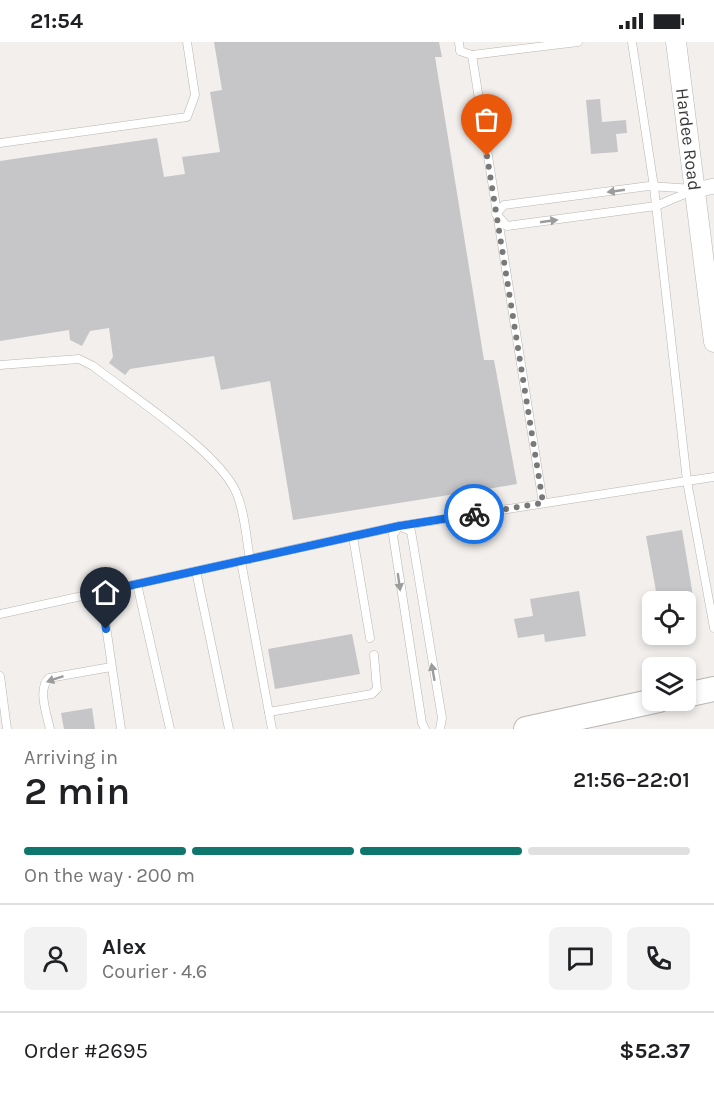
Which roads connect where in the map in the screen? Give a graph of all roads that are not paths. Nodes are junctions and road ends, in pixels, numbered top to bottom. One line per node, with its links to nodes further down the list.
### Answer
1 (187, 42): 7 (lane)
2 (459, 42): 6 (lane)
3 (578, 42): 6 (lane)
4 (632, 42): 8 (lane)
5 (676, 42): 9 (street, Hardee Road)
6 (472, 55): 11 (lane)
7 (0, 143)
8 (654, 187): 9 (lane); 10 (lane); 11 (lane, one-way to 11)
9 (705, 188): 10 (lane); 12 (street, Hardee Road)
10 (656, 206): 11 (lane, one-way to 10); 15 (lane)
11 (496, 214): 16 (lane)
12 (714, 342)
13 (0, 366): 19 (lane)
14 (714, 477): 15 (lane)
15 (687, 482): 16 (lane); 24 (lane)
16 (543, 503): 17 (lane)
17 (399, 526): 18 (lane); 39 (lane, one-way to 39); 40 (lane, one-way to 17)
18 (353, 537): 19 (lane); 25 (lane)
19 (245, 560): 20 (lane); 32 (lane)
20 (196, 571): 21 (lane); 37 (lane)
21 (137, 584): 22 (lane); 36 (lane)
22 (101, 592): 23 (lane); 27 (lane)
23 (0, 614)
24 (714, 628)
25 (370, 638)
26 (374, 655): 32 (lane)
27 (111, 666): 34 (lane, one-way to 34); 35 (lane)
28 (0, 676): 33 (lane)
29 (714, 689): 30 (main road)
30 (696, 693)
31 (642, 704): 41 (main road)
32 (269, 712): 38 (lane)
33 (7, 729)
34 (50, 729)
35 (121, 729)
36 (170, 729)
37 (229, 729)
38 (272, 729)
39 (425, 729)
40 (440, 729)
41 (530, 729)

